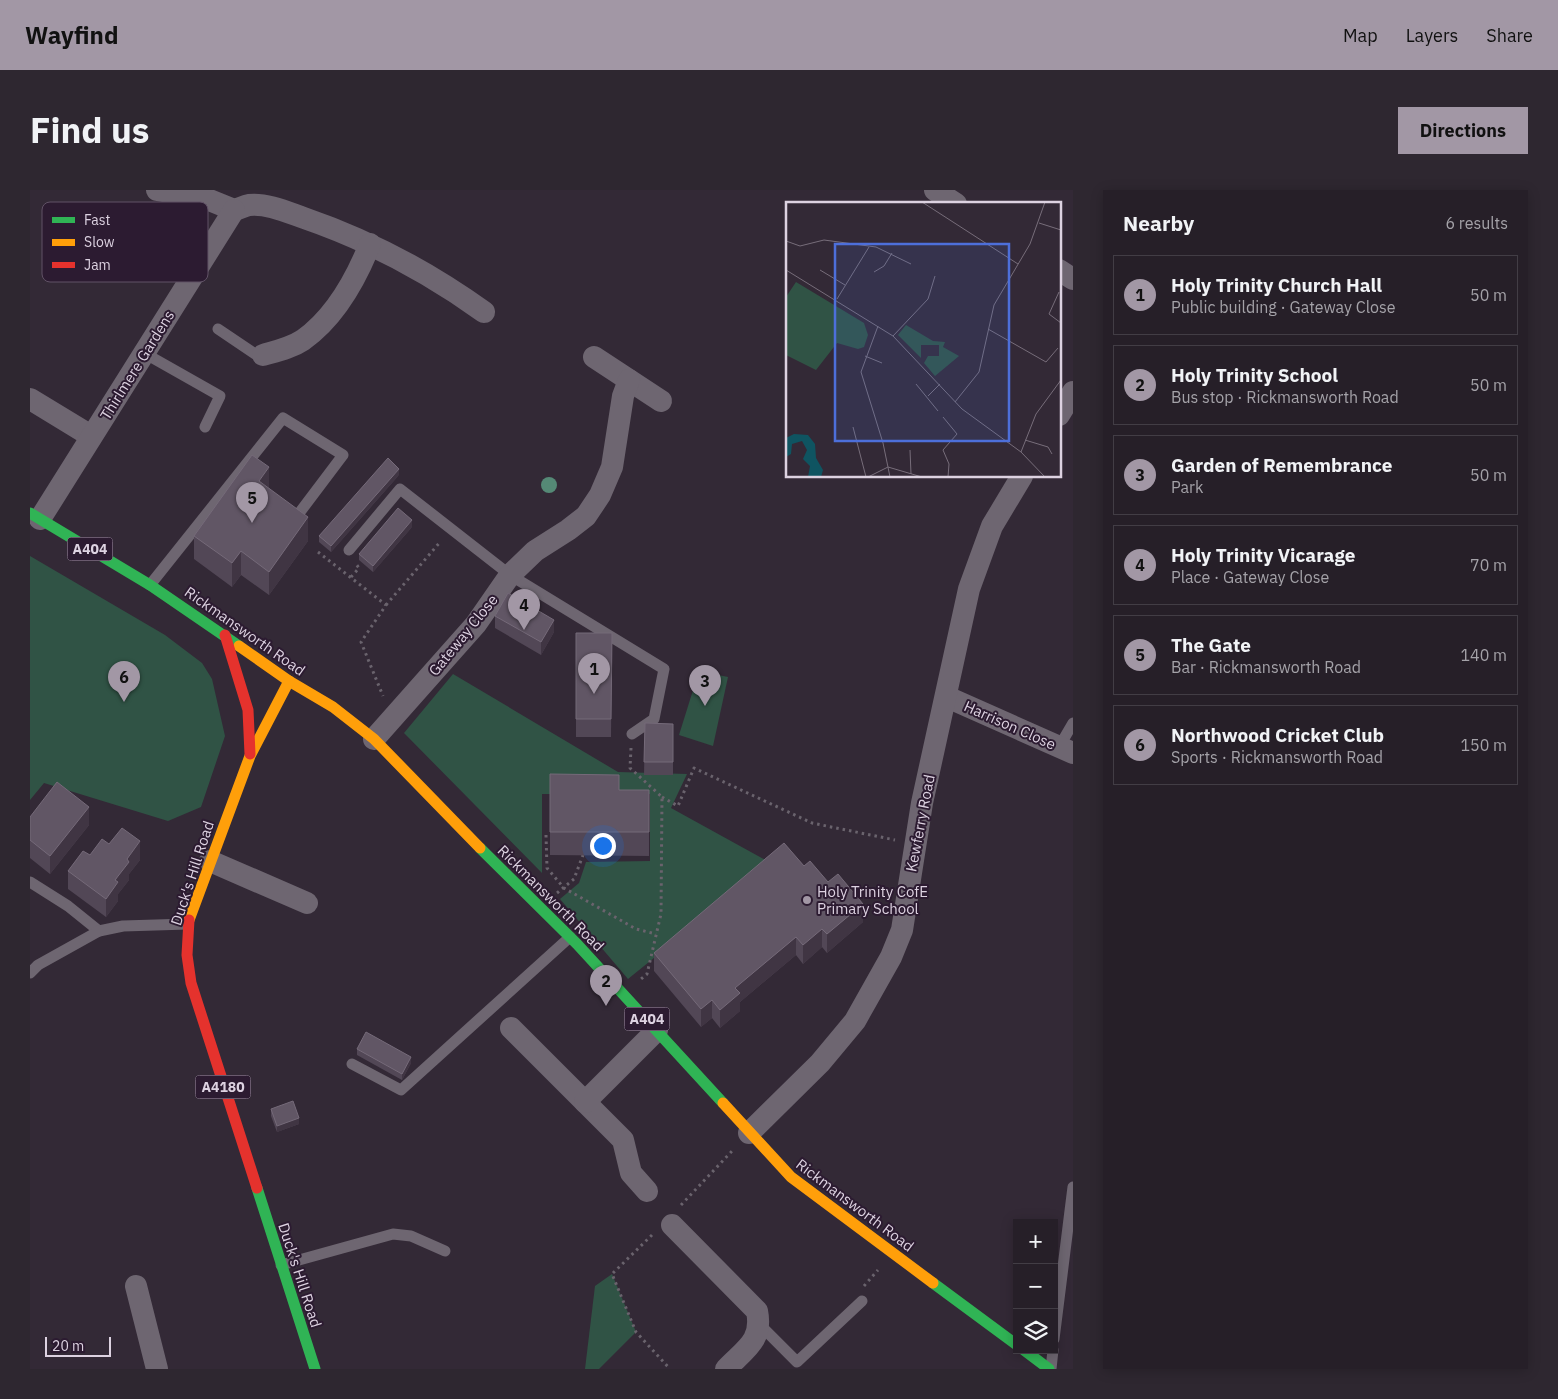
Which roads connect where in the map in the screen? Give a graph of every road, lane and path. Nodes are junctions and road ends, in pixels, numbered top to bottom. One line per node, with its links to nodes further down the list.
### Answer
1 (157, 190): 3 (street)
2 (935, 190): 4 (street)
3 (197, 193): 5 (street)
4 (953, 202)
5 (234, 210): 6 (street); 7 (street, Thirlmere Gardens)
6 (370, 244): 11 (street); 14 (street)
7 (208, 251)
8 (1060, 271): 9 (street)
9 (1073, 279)
10 (189, 282): 13 (street, Thirlmere Gardens)
11 (484, 312)
12 (218, 330): 14 (lane)
13 (144, 353): 21 (lane); 22 (street, Thirlmere Gardens)
14 (263, 356)
15 (594, 357): 16 (street)
16 (629, 380): 19 (street); 29 (street, Gateway Close)
17 (1073, 392): 20 (street)
18 (30, 399): 22 (street)
19 (661, 401)
20 (1060, 412)
21 (204, 426)
22 (91, 436): 24 (street, Thirlmere Gardens)
23 (1021, 478): 34 (street, Kewferry Road)
24 (35, 516): 30 (main road, Rickmansworth Road / A404)
25 (297, 516): 30 (lane)
26 (451, 528): 27 (lane); 29 (lane); 31 (path)
27 (349, 550)
28 (318, 552): 31 (path)
29 (510, 575): 35 (street, Gateway Close); 37 (lane)
30 (150, 585): 32 (main road, Rickmansworth Road / A404)
31 (386, 605): 35 (path)
32 (225, 635): 33 (main road, Rickmansworth Road / A404); 40 (main road)
33 (289, 681): 38 (main road, Rickmansworth Road / A404); 40 (main road, Duck's Hill Road / A4180)
34 (947, 697): 39 (street, Harrison Close); 43 (street, Kewferry Road)
35 (392, 718): 38 (street, Gateway Close)
36 (1073, 723): 39 (lane)
37 (632, 734): 41 (path)
38 (374, 739): 49 (main road, Rickmansworth Road / A404)
39 (1066, 750)
40 (250, 756): 45 (main road, Duck's Hill Road / A4180)
41 (662, 797): 43 (path); 52 (path)
42 (546, 835): 47 (path)
43 (916, 844): 60 (street, Kewferry Road)
44 (583, 856): 47 (path)
45 (210, 861): 48 (street); 50 (main road, Duck's Hill Road / A4180)
46 (30, 882): 51 (lane)
47 (564, 888): 49 (path); 52 (path)
48 (307, 903)
49 (539, 907): 53 (main road, Rickmansworth Road / A404)
50 (188, 924): 51 (lane); 66 (main road, Duck's Hill Road / A4180)
51 (99, 931): 54 (lane)
52 (656, 934): 55 (path)
53 (570, 937): 55 (main road, Rickmansworth Road / A404); 58 (lane)
54 (30, 973)
55 (624, 995): 57 (main road, Rickmansworth Road / A404)
56 (512, 1028): 59 (street)
57 (657, 1030): 59 (street); 60 (main road, Rickmansworth Road / A404)
58 (352, 1064)
59 (585, 1102): 62 (street)
60 (749, 1133): 63 (path); 65 (main road, Rickmansworth Road / A404)
61 (1073, 1187): 69 (lane)
62 (647, 1191)
63 (670, 1223): 70 (street); 76 (path)
64 (445, 1251): 66 (lane)
65 (894, 1254): 68 (path); 71 (main road, Rickmansworth Road / A404)
66 (281, 1265): 75 (main road, Duck's Hill Road / A4180)
67 (136, 1286): 74 (street)
68 (862, 1301): 70 (lane)
69 (1058, 1309)
70 (760, 1326): 77 (street)
71 (1013, 1342)
72 (1029, 1354): 78 (main road)
73 (1052, 1354): 78 (lane)
74 (157, 1369)
75 (315, 1369)
76 (670, 1369)
77 (726, 1369)
78 (1050, 1369)

